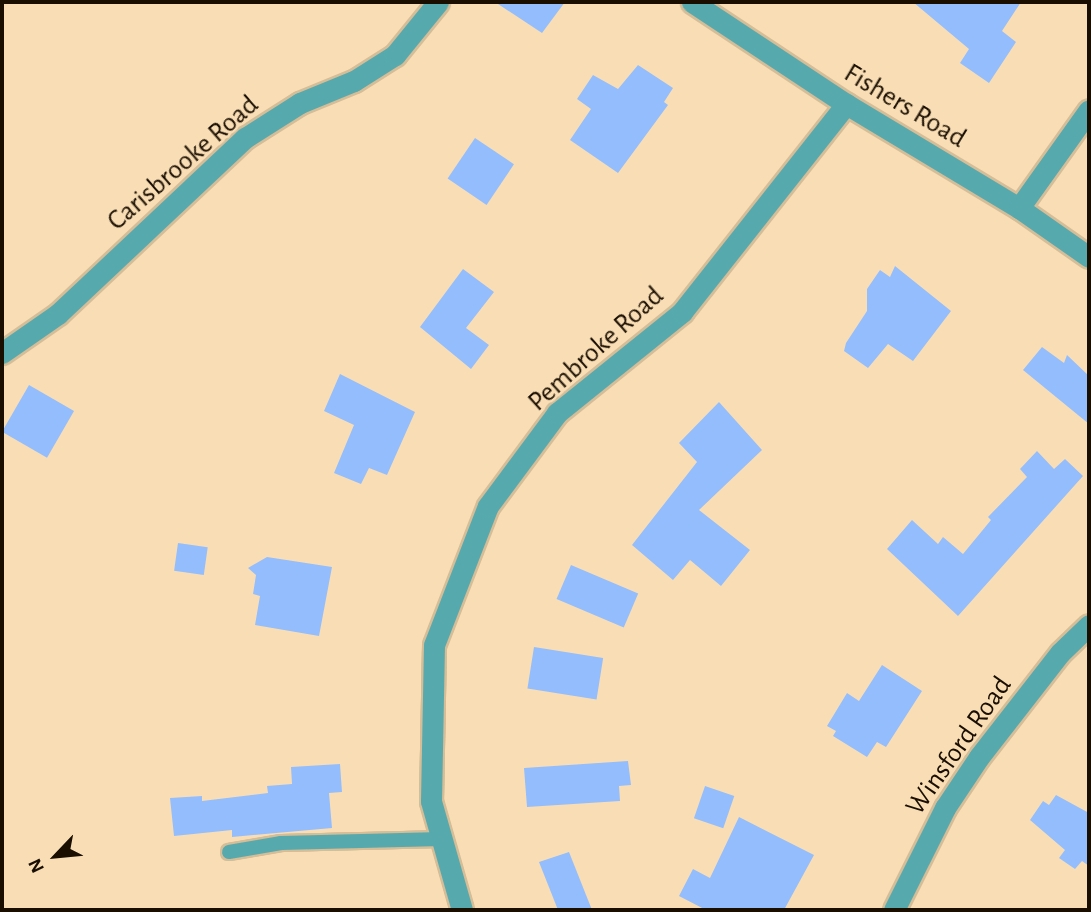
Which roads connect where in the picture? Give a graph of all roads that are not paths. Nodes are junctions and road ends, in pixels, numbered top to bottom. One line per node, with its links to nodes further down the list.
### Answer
1 (438, 2): 7 (street, Carisbrooke Road)
2 (692, 2): 3 (street, Fishers Road)
3 (846, 104): 5 (street, Fishers Road); 9 (street, Pembroke Road)
4 (1089, 110): 5 (street)
5 (1019, 208): 6 (street, Fishers Road)
6 (1089, 257)
7 (2, 353)
8 (1089, 625): 12 (street, Winsford Road)
9 (442, 839): 10 (lane); 11 (street, Pembroke Road)
10 (229, 852)
11 (463, 910)
12 (894, 910)

